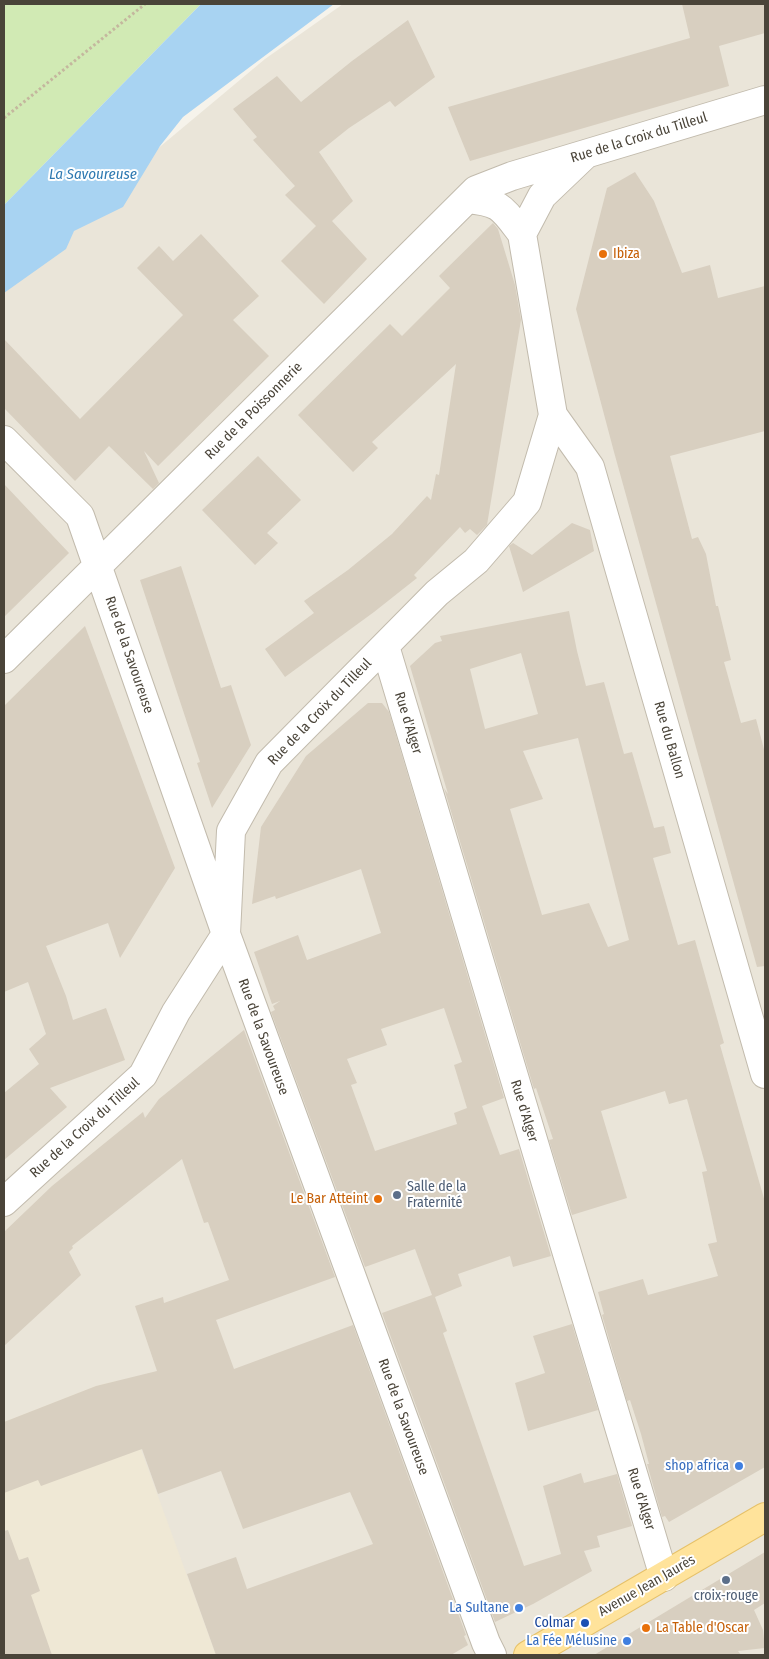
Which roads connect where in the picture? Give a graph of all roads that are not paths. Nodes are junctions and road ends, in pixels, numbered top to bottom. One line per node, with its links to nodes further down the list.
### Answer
1 (765, 100): 2 (street, Rue de la Croix du Tilleul)
2 (586, 154): 3 (street, Rue de la Croix du Tilleul); 5 (street)
3 (512, 176): 4 (street, Rue de la Poissonnerie)
4 (467, 199): 5 (street); 8 (street, Rue de la Poissonnerie)
5 (522, 234): 6 (street, Rue de la Croix du Tilleul)
6 (553, 416): 9 (street, Rue de la Croix du Tilleul); 12 (street, Rue du Ballon)
7 (4, 440): 8 (street, Rue de la Savoureuse)
8 (98, 566): 10 (street, Rue de la Poissonnerie); 11 (street, Rue de la Savoureuse)
9 (385, 646): 11 (street, Rue de la Croix du Tilleul); 15 (street, Rue d'Alger)
10 (4, 658)
11 (226, 934): 13 (street, Rue de la Croix du Tilleul); 17 (street, Rue de la Savoureuse)
12 (765, 1074)
13 (4, 1202)
14 (765, 1517): 15 (main road, Avenue Jean Jaurès)
15 (664, 1577): 16 (main road, Avenue Jean Jaurès)
16 (560, 1647): 18 (main road, Avenue Jean Jaurès)
17 (492, 1655)
18 (528, 1655)

